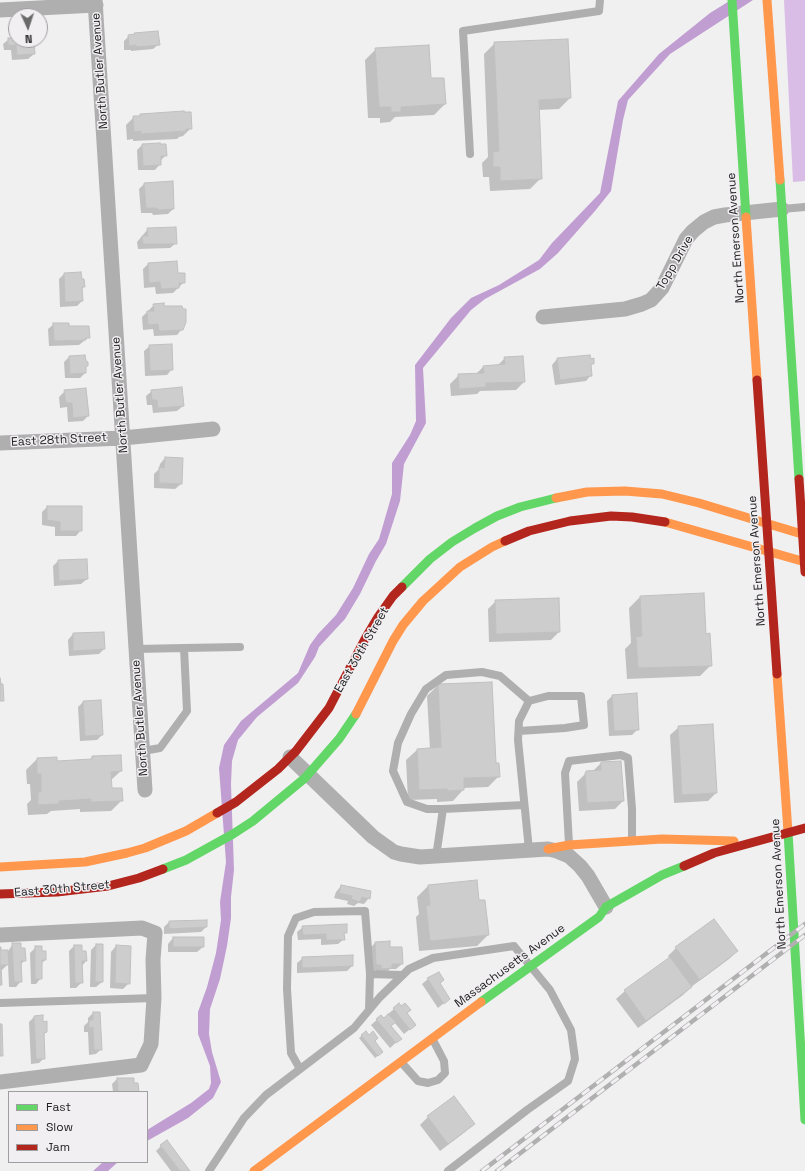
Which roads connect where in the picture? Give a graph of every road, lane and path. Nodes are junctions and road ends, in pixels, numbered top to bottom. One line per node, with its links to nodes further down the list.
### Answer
1 (600, 0): 6 (lane)
2 (732, 0): 9 (main road, North Emerson Avenue)
3 (767, 0): 8 (main road)
4 (96, 2): 5 (street); 12 (street, North Butler Avenue)
5 (0, 10)
6 (470, 154)
7 (805, 207): 8 (lane)
8 (782, 209): 9 (street, Topp Drive); 15 (main road)
9 (746, 212): 10 (street, Topp Drive); 14 (main road, North Emerson Avenue)
10 (543, 318)
11 (213, 429): 12 (street, East 28th Street)
12 (123, 438): 13 (street, East 28th Street); 21 (street, North Butler Avenue)
13 (0, 443)
14 (767, 524): 15 (main road, East 30th Street); 16 (main road, North Emerson Avenue); 25 (main road, East 30th Street)
15 (804, 534): 17 (main road)
16 (768, 551): 17 (main road, East 30th Street); 26 (main road, East 30th Street); 51 (main road, North Emerson Avenue)
17 (805, 562): 18 (main road)
18 (805, 572)
19 (240, 647): 20 (lane)
20 (184, 648): 21 (lane); 24 (lane)
21 (136, 650): 24 (street, North Butler Avenue)
22 (529, 701): 23 (lane); 23 (lane); 29 (lane)
23 (519, 731): 28 (lane)
24 (143, 751): 27 (street, North Butler Avenue)
25 (290, 757): 26 (street); 37 (main road, East 30th Street)
26 (308, 775): 36 (street); 38 (main road, East 30th Street)
27 (145, 790)
28 (524, 805): 29 (lane); 35 (lane)
29 (443, 809): 36 (lane)
30 (805, 828): 32 (main road, Massachusetts Avenue)
31 (632, 841): 32 (main road); 33 (main road); 33 (lane)
32 (755, 842): 39 (main road, Massachusetts Avenue)
33 (569, 845): 34 (main road)
34 (548, 849): 35 (street); 39 (street)
35 (529, 850): 36 (street)
36 (436, 857)
37 (0, 867)
38 (0, 894)
39 (606, 907): 41 (main road, Massachusetts Avenue)
40 (0, 935): 44 (street)
41 (530, 966): 43 (lane); 47 (main road, Massachusetts Avenue); 54 (lane)
42 (370, 974): 43 (lane); 46 (lane); 49 (lane)
43 (402, 976): 46 (lane)
44 (154, 998): 45 (lane); 50 (street)
45 (0, 1002)
46 (369, 1010): 49 (lane)
47 (431, 1037): 48 (main road, Massachusetts Avenue); 48 (lane)
48 (400, 1061): 53 (main road, Massachusetts Avenue)
49 (300, 1069): 52 (lane)
50 (0, 1082)
51 (805, 1120)
52 (209, 1171)
53 (254, 1171)
54 (448, 1171)

